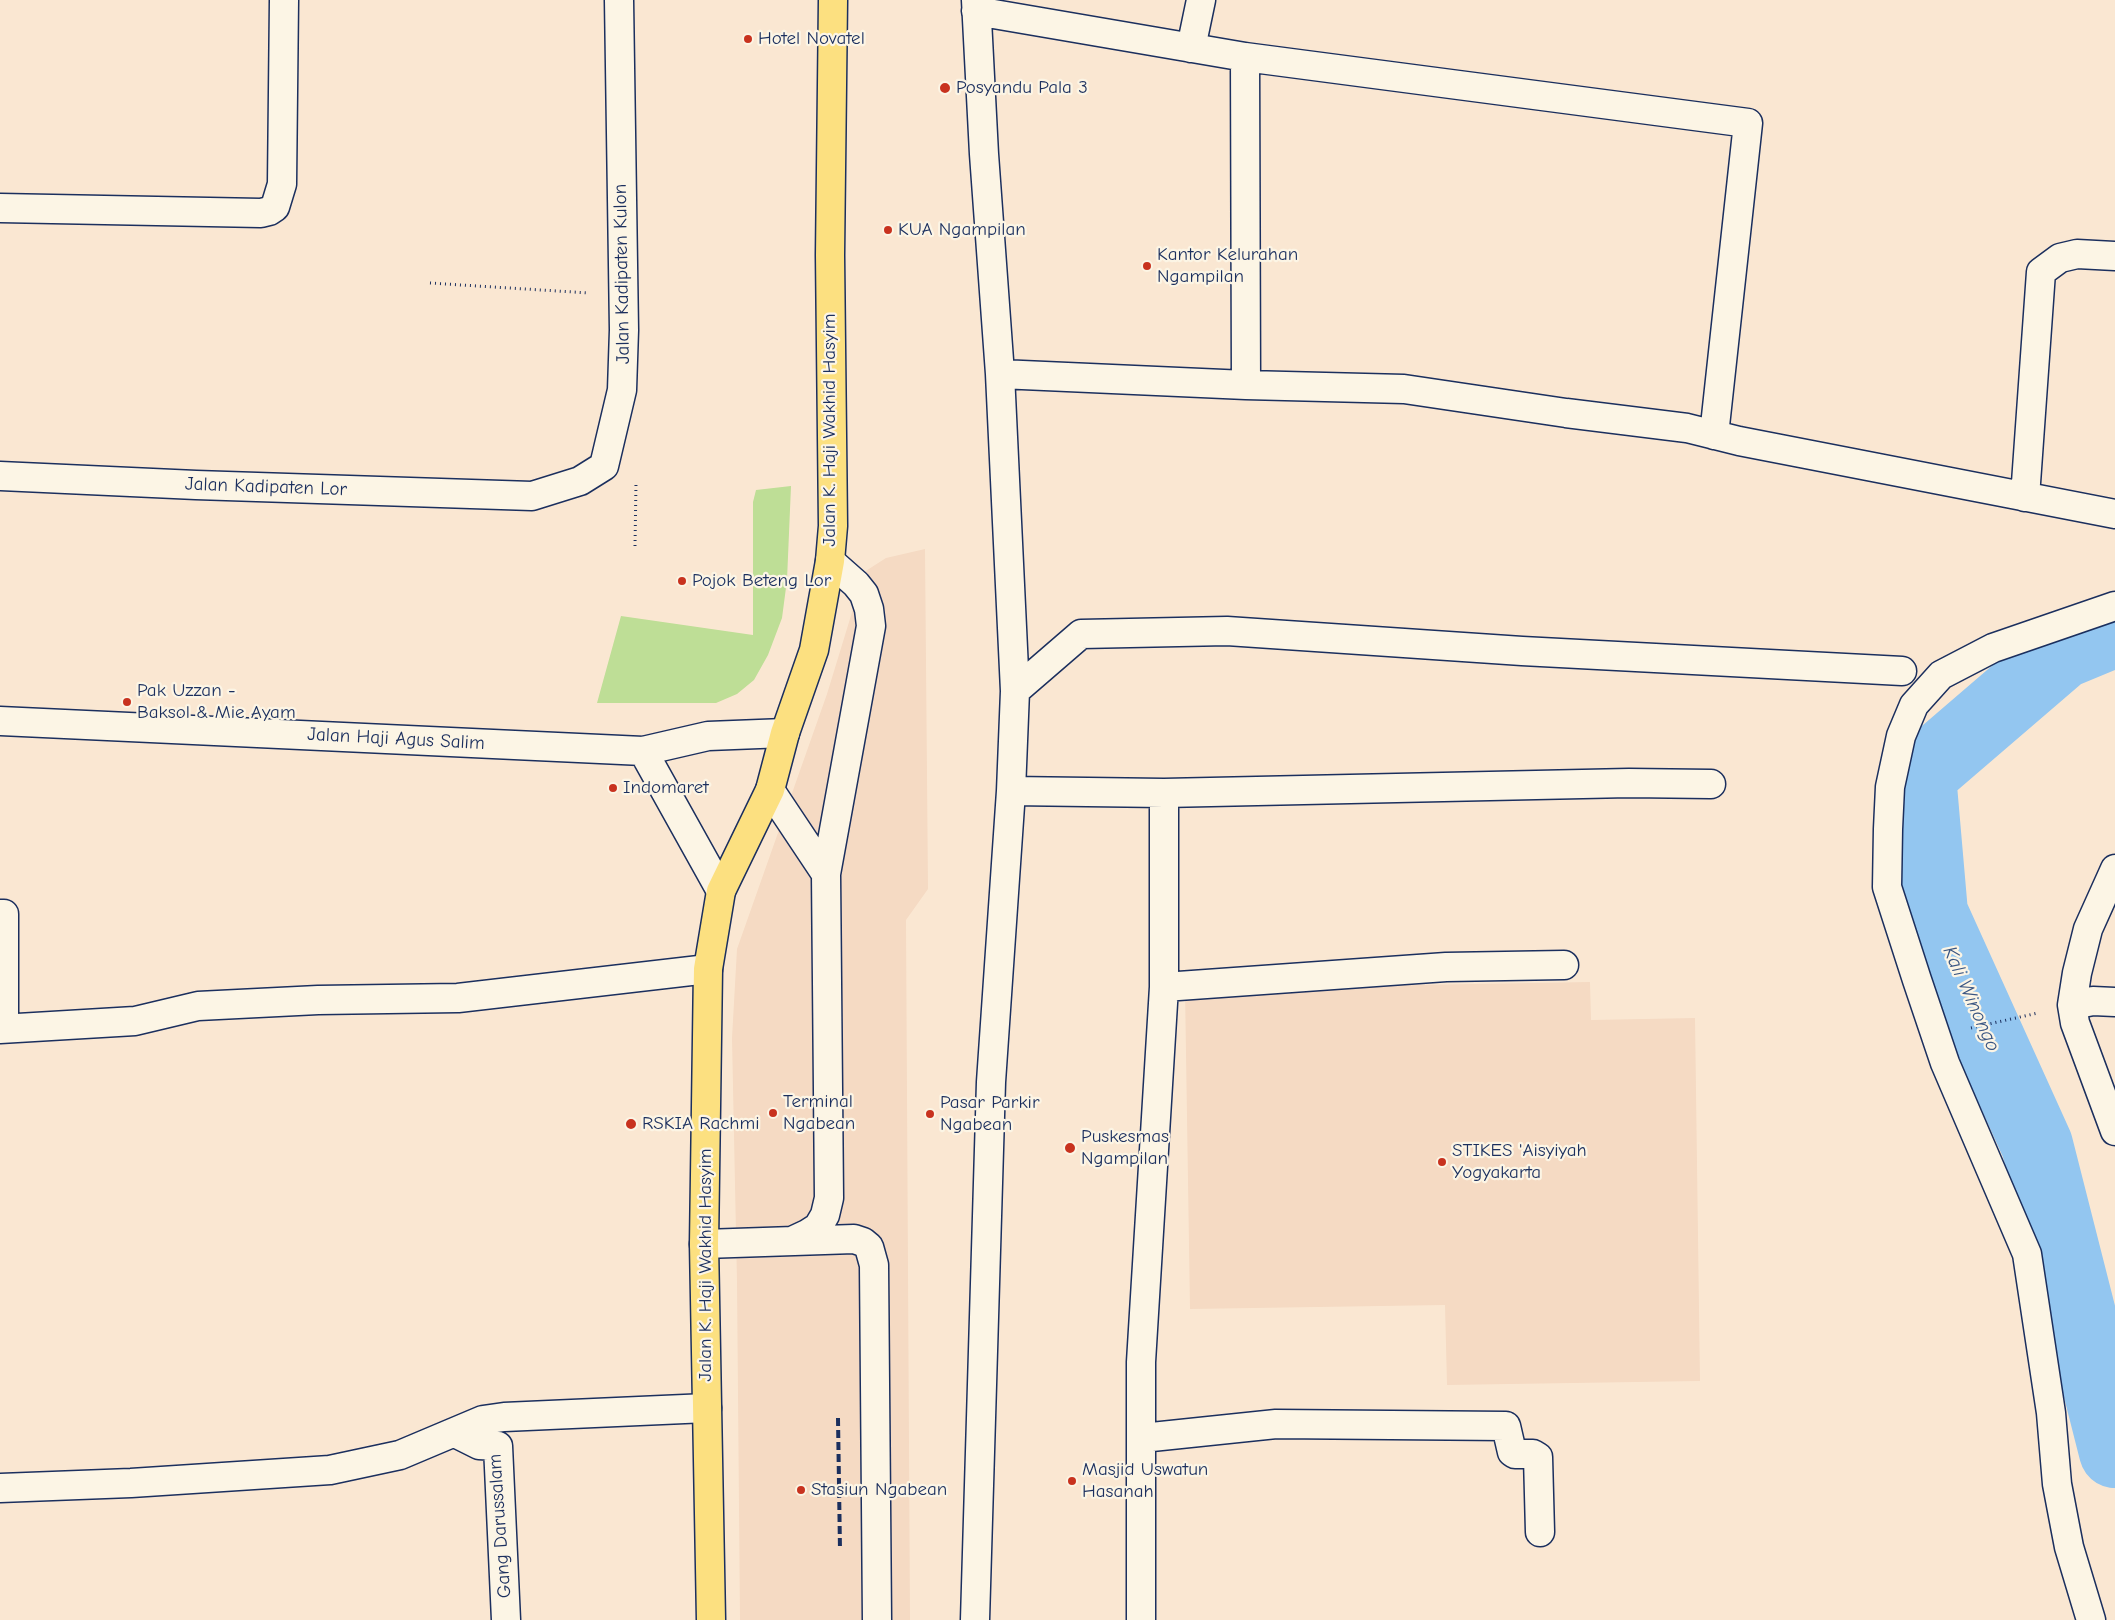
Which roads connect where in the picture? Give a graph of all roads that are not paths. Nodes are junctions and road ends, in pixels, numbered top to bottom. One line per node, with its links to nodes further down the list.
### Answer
1 (284, 0): 8 (street)
2 (619, 0): 14 (street, Jalan Kadipaten Kulon)
3 (833, 0): 17 (main road, Jalan K. Haji Wakhid Hasyim)
4 (1201, 0): 6 (street)
5 (976, 6): 6 (street); 10 (street)
6 (1192, 48): 7 (street)
7 (1245, 57): 11 (street); 12 (street)
8 (0, 208)
9 (2115, 256): 15 (street)
10 (1000, 374): 11 (street); 20 (street)
11 (1246, 385): 12 (street)
12 (1714, 435): 15 (street)
13 (0, 476): 14 (street, Jalan Kadipaten Lor)
14 (532, 496)
15 (2025, 497): 16 (street)
16 (2115, 514)
17 (830, 561): 22 (main road, Jalan K. Haji Wakhid Hasyim); 29 (street)
18 (2115, 606): 51 (street)
19 (1902, 671): 20 (street)
20 (1015, 691): 26 (street)
21 (0, 721): 23 (street, Jalan Haji Agus Salim)
22 (785, 733): 23 (street, Jalan Haji Agus Salim); 25 (main road, Jalan K. Haji Wakhid Hasyim)
23 (643, 751): 30 (street)
24 (1711, 784): 27 (street)
25 (770, 790): 29 (street); 30 (main road, Jalan K. Haji Wakhid Hasyim)
26 (1011, 791): 27 (street); 49 (street)
27 (1164, 793): 34 (street)
28 (2115, 868): 36 (street)
29 (826, 874): 39 (street)
30 (721, 891): 33 (main road, Jalan K. Haji Wakhid Hasyim)
31 (0, 914): 37 (street)
32 (1564, 965): 34 (street)
33 (708, 969): 37 (street); 40 (main road, Jalan K. Haji Wakhid Hasyim)
34 (1164, 987): 43 (street)
35 (2115, 1002): 36 (street)
36 (2072, 1005): 38 (street)
37 (2, 1029)
38 (2115, 1131)
39 (792, 1241): 40 (street); 48 (street)
40 (704, 1244): 41 (main road, Jalan K. Haji Wakhid Hasyim)
41 (706, 1408): 42 (street); 47 (main road, Jalan K. Haji Wakhid Hasyim)
42 (455, 1433): 44 (street); 46 (street, Gang Darussalam)
43 (1142, 1438): 45 (street); 50 (street)
44 (0, 1488)
45 (1540, 1532)
46 (506, 1620)
47 (710, 1620)
48 (877, 1620)
49 (975, 1620)
50 (1141, 1620)
51 (2091, 1620)

